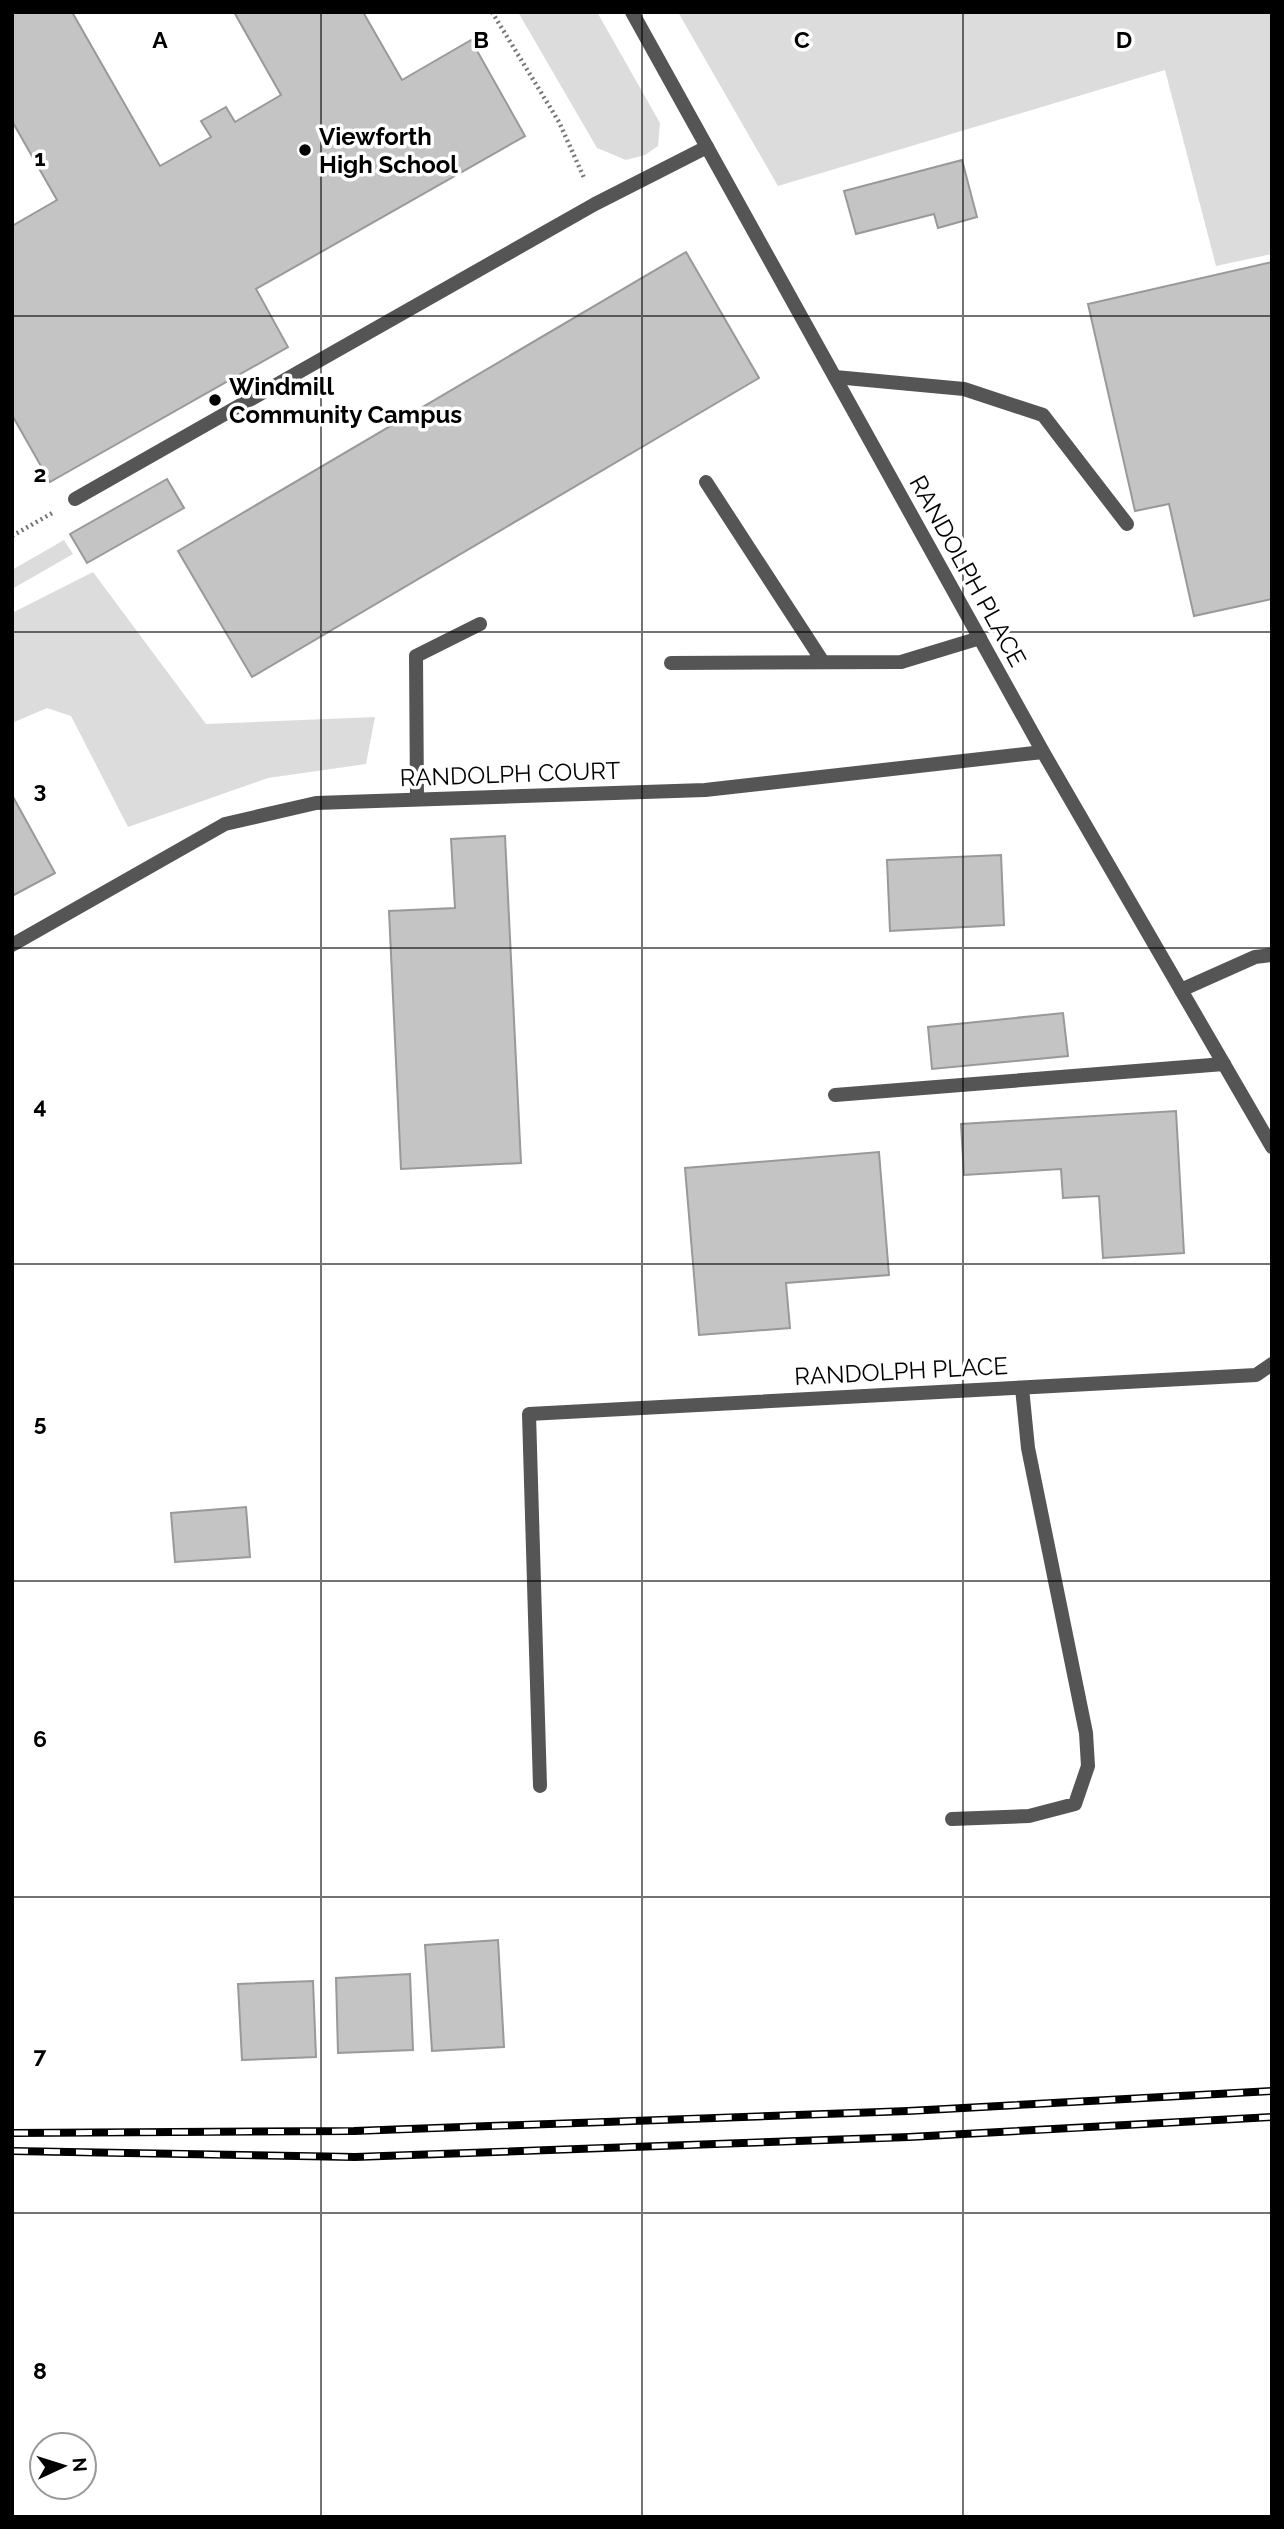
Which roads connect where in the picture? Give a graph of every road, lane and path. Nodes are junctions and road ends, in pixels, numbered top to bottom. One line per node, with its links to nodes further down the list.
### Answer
1 (492, 12): 4 (path)
2 (632, 12): 3 (street, RANDOLPH PLACE)
3 (707, 147): 4 (street); 5 (street, RANDOLPH PLACE)
4 (595, 204): 7 (street)
5 (835, 377): 8 (street); 11 (street, RANDOLPH PLACE)
6 (706, 482): 12 (street)
7 (75, 499): 9 (path)
8 (1127, 524)
9 (12, 536)
10 (480, 624): 15 (street)
11 (980, 638): 12 (street); 14 (street, RANDOLPH PLACE)
12 (823, 662): 13 (street)
13 (671, 663)
14 (1042, 752): 15 (street, RANDOLPH COURT); 18 (street, RANDOLPH PLACE)
15 (417, 799): 16 (street, RANDOLPH COURT)
16 (12, 945)
17 (1272, 955): 18 (street)
18 (1181, 990): 19 (street, RANDOLPH PLACE)
19 (1224, 1065): 20 (street); 21 (street, RANDOLPH PLACE)
20 (835, 1095)
21 (1272, 1147)
22 (1272, 1364): 23 (street, RANDOLPH PLACE)
23 (1022, 1388): 24 (street, RANDOLPH PLACE); 25 (street)
24 (540, 1786)
25 (953, 1819)

